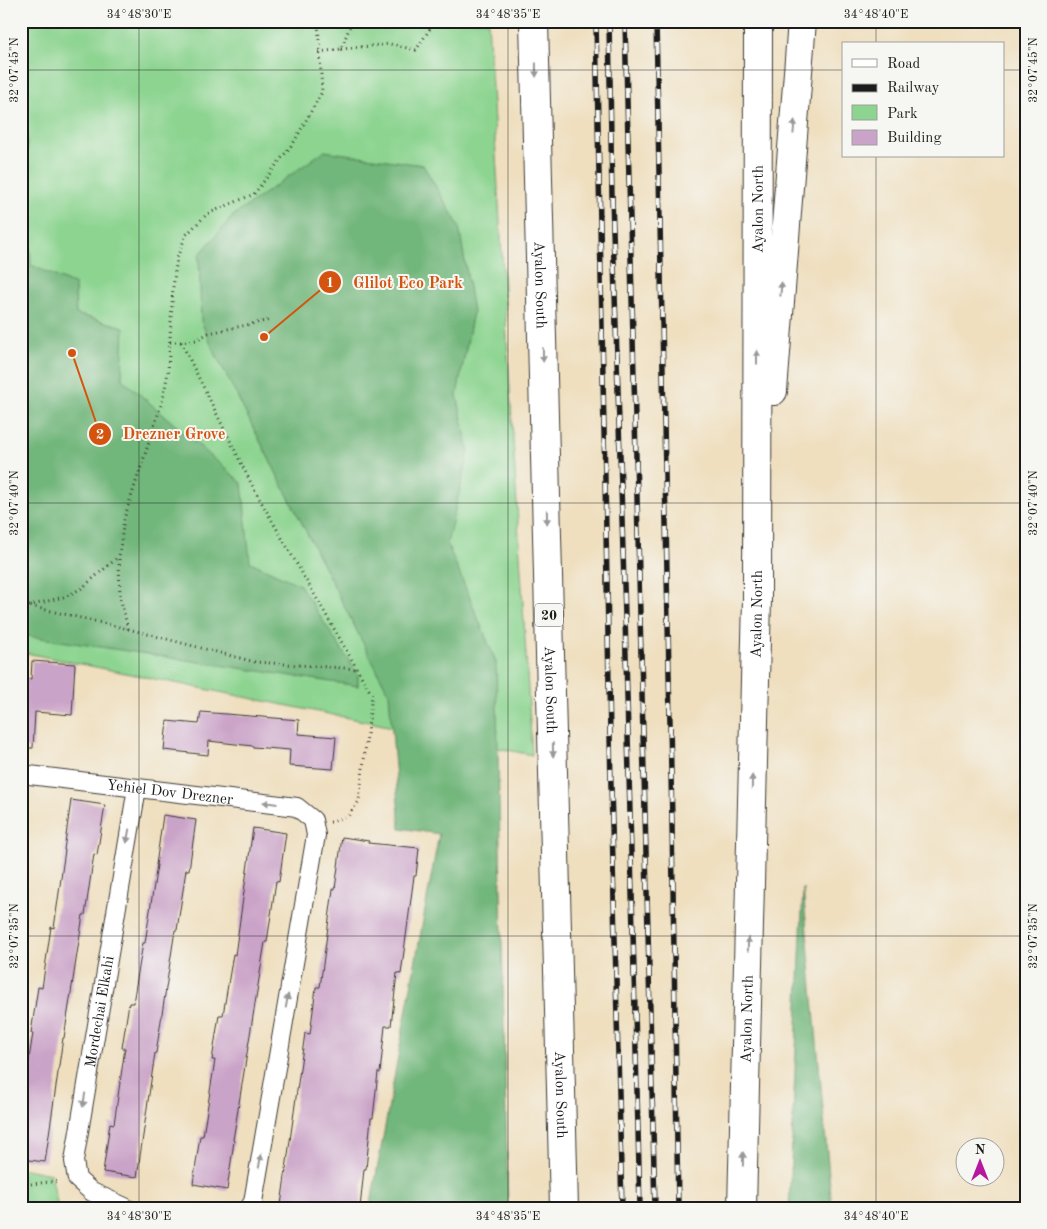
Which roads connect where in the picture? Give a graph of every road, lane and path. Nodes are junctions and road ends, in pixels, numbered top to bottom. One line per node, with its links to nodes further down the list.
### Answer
1 (21, 21): 9 (path)
2 (318, 21): 11 (path)
3 (352, 21): 10 (path)
4 (435, 21): 5 (path); 10 (path)
5 (457, 21)
6 (534, 21): 30 (highway, Ayalon South / 20, one-way to 30)
7 (758, 21): 18 (highway, Ayalon North, one-way to 7)
8 (802, 21): 18 (highway, one-way to 8)
9 (21, 27)
10 (341, 49): 11 (path)
11 (319, 52): 15 (path)
12 (21, 211): 13 (path)
13 (21, 294)
14 (270, 320): 16 (path)
15 (170, 342): 16 (path); 17 (path)
16 (181, 342): 22 (path)
17 (119, 557): 20 (path); 21 (path)
18 (757, 599): 31 (highway, Ayalon North, one-way to 18)
19 (21, 604): 20 (path)
20 (28, 606): 21 (path)
21 (128, 629): 22 (path)
22 (358, 669): 25 (path)
23 (21, 774): 24 (street, Yehiel Dov Drezner)
24 (136, 788): 25 (street, Yehiel Dov Drezner, one-way to 24); 26 (street, Mordechai Elkahi, one-way to 26)
25 (314, 820): 29 (street, one-way to 25)
26 (76, 1179): 27 (path); 28 (street)
27 (21, 1185)
28 (126, 1208)
29 (249, 1208)
30 (564, 1208)
31 (742, 1208)

